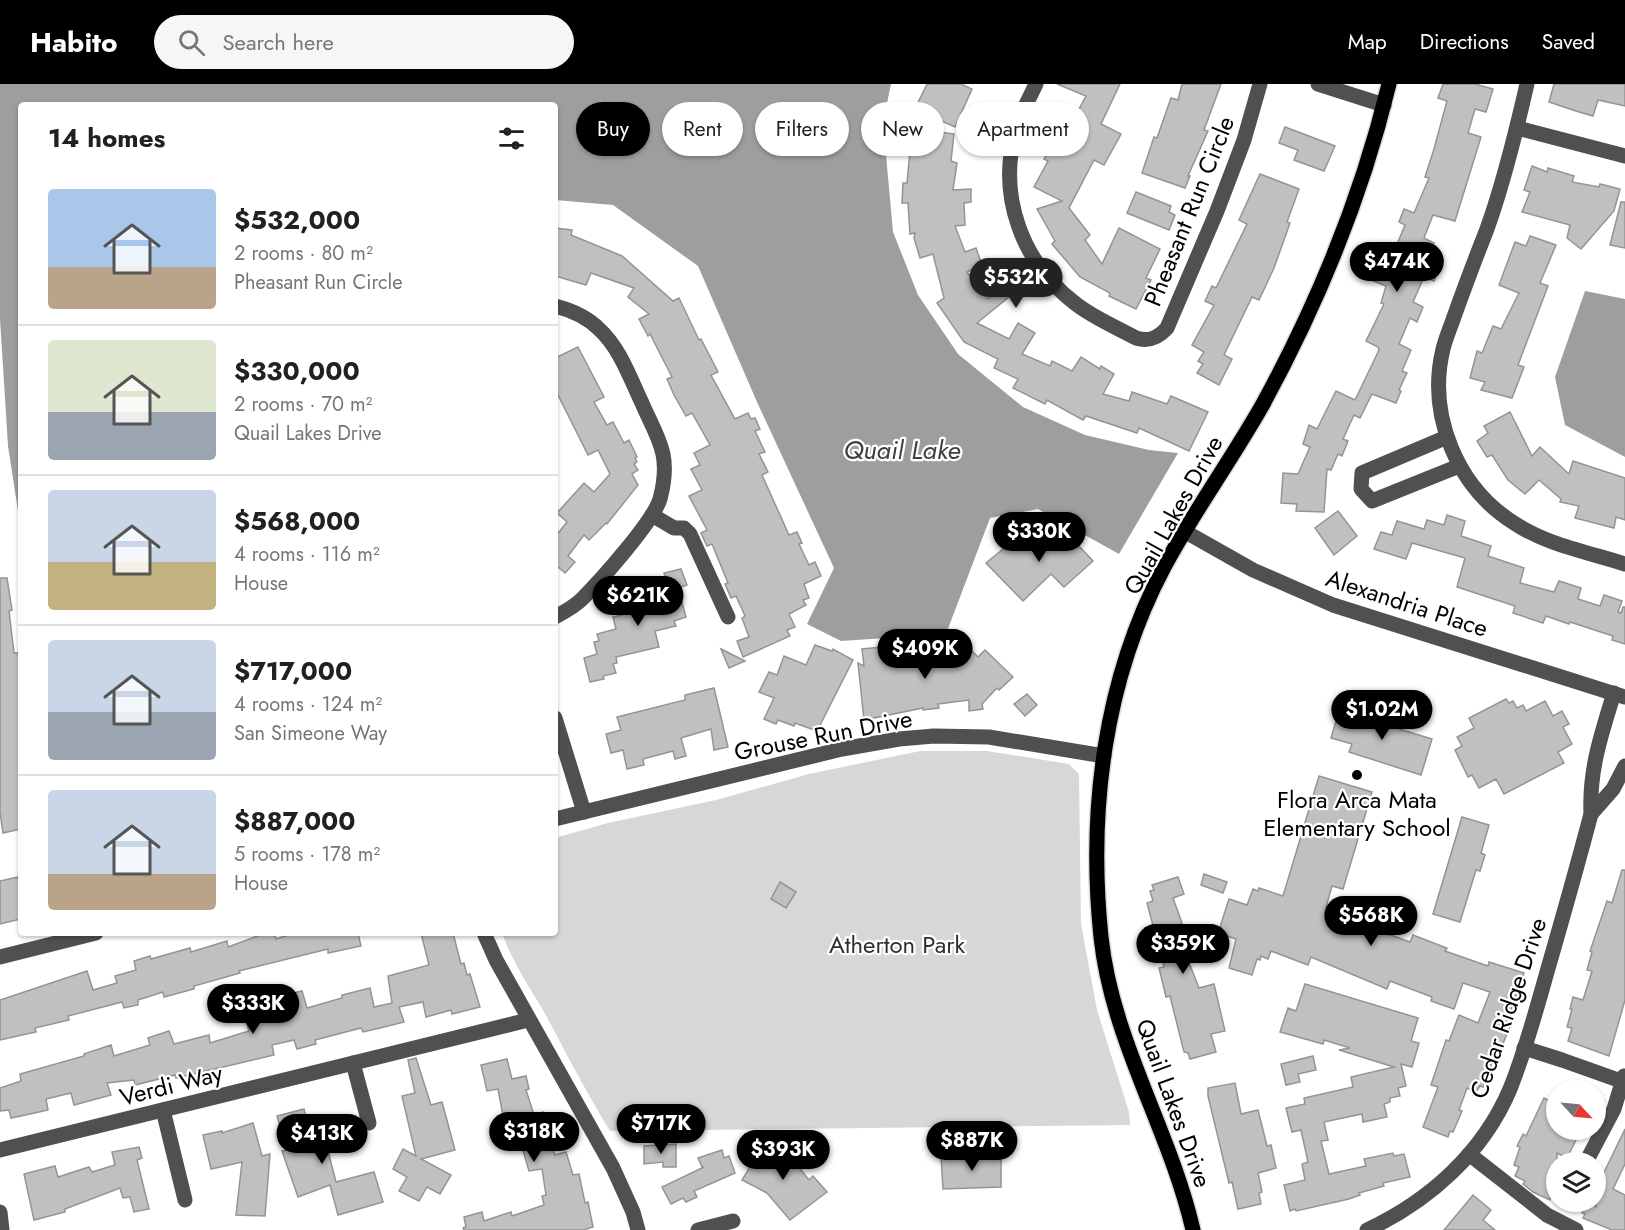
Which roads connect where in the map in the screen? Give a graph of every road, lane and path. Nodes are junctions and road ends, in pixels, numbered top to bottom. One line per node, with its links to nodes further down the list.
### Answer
1 (1036, 84): 2 (street, Pheasant Run Circle)
2 (1260, 84)
3 (1318, 84): 6 (street)
4 (1389, 84): 6 (main road, Quail Lakes Drive)
5 (1527, 84): 7 (street)
6 (1384, 105): 13 (main road, Quail Lakes Drive)
7 (1516, 128): 8 (street); 10 (street)
8 (1625, 156)
9 (558, 307): 12 (street)
10 (1447, 437): 11 (street); 11 (street)
11 (1459, 466): 14 (street)
12 (652, 515): 15 (street); 16 (street)
13 (1184, 531): 17 (street, Alexandria Place); 19 (main road, Quail Lakes Drive)
14 (1625, 564)
15 (558, 615)
16 (728, 617)
17 (1619, 695): 22 (street, Cedar Ridge Drive)
18 (558, 728): 21 (street)
19 (1104, 756): 21 (street, Grouse Run Drive); 43 (main road, Quail Lakes Drive)
20 (1625, 766): 22 (street, Cedar Ridge Drive)
21 (584, 812): 23 (street, Grouse Run Drive)
22 (1591, 814): 28 (street, Cedar Ridge Drive)
23 (558, 818)
24 (84, 936): 26 (street)
25 (485, 936): 27 (street)
26 (0, 957)
27 (528, 1020): 29 (street, Verdi Way); 41 (street)
28 (1524, 1048): 30 (street); 35 (street, Cedar Ridge Drive)
29 (353, 1063): 31 (street, Verdi Way); 32 (street)
30 (1624, 1080): 34 (street)
31 (163, 1110): 33 (street, Verdi Way); 36 (street)
32 (369, 1123)
33 (0, 1150)
34 (1591, 1152)
35 (1469, 1154): 39 (street, Cedar Ridge Drive); 44 (street)
36 (185, 1200)
37 (0, 1212): 40 (street)
38 (733, 1221): 42 (street)
39 (1370, 1229)
40 (2, 1230)
41 (638, 1230)
42 (698, 1230)
43 (1193, 1230)
44 (1576, 1230)

